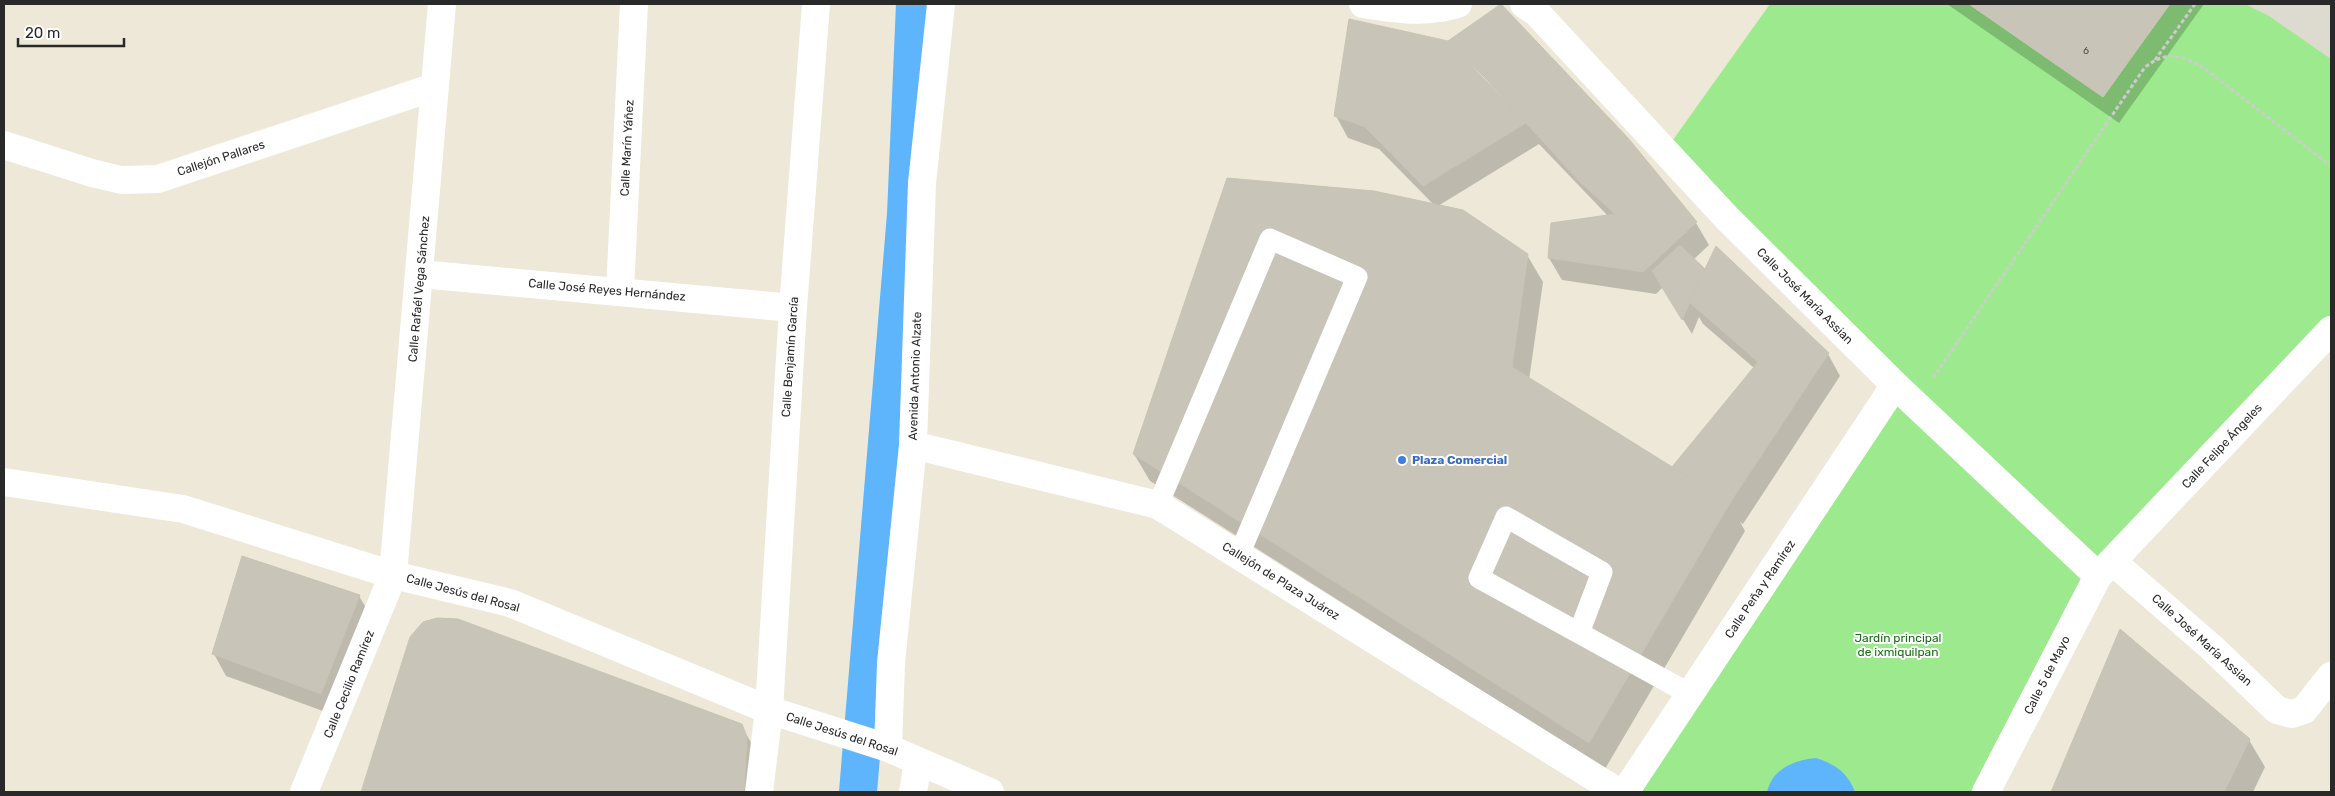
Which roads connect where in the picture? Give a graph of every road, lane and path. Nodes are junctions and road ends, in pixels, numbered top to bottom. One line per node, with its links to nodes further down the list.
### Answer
1 (442, 4): 10 (street, Calle Rafaél Vega Sánchez)
2 (634, 4): 14 (street, Calle Marín Yáñez)
3 (816, 4): 15 (street, Calle Benjamín García)
4 (941, 4): 19 (street, Avenida Antonio Alzate)
5 (1362, 4): 6 (street)
6 (1458, 4)
7 (1524, 4): 17 (street, Calle José María Assian)
8 (2195, 4): 9 (path)
9 (2154, 60): 12 (path); 18 (path)
10 (434, 86): 11 (street, Callejón Pallares); 13 (street, Calle Rafaél Vega Sánchez)
11 (4, 145)
12 (2331, 166)
13 (420, 274): 14 (street, Calle José Reyes Hernández); 24 (street, Calle Rafaél Vega Sánchez)
14 (620, 291): 15 (street, Calle José Reyes Hernández)
15 (793, 308): 28 (street, Calle Benjamín García)
16 (2331, 330): 23 (street, Calle Felipe Ángeles)
17 (1895, 385): 18 (street, Calle José María Assian); 27 (street, Calle Peña y Ramírez)
18 (1915, 404): 23 (street, Calle José María Assian)
19 (913, 445): 21 (street, Callejón de Plaza Juárez); 29 (street, Avenida Antonio Alzate)
20 (4, 482): 24 (street, Calle Jesús del Rosal)
21 (1158, 505): 22 (street, Callejón de Plaza Juárez); 22 (lane)
22 (1239, 555): 35 (street, Callejón de Plaza Juárez)
23 (2106, 569): 26 (street, Calle José María Assian); 37 (street, Calle 5 de Mayo)
24 (393, 575): 28 (street, Calle Jesús del Rosal); 31 (street, Calle Cecilio Ramírez)
25 (1579, 633): 25 (lane); 27 (lane)
26 (2331, 676)
27 (1690, 694): 36 (street, Calle Peña y Ramírez)
28 (779, 713): 29 (street, Calle Jesús del Rosal); 32 (street, Calle Benjamín García)
29 (879, 746): 30 (street, Calle Jesús del Rosal)
30 (918, 762): 33 (street); 34 (street, Calle Jesús del Rosal)
31 (304, 792)
32 (759, 792)
33 (913, 792)
34 (990, 792)
35 (1618, 792)
36 (1625, 792)
37 (1986, 792)

